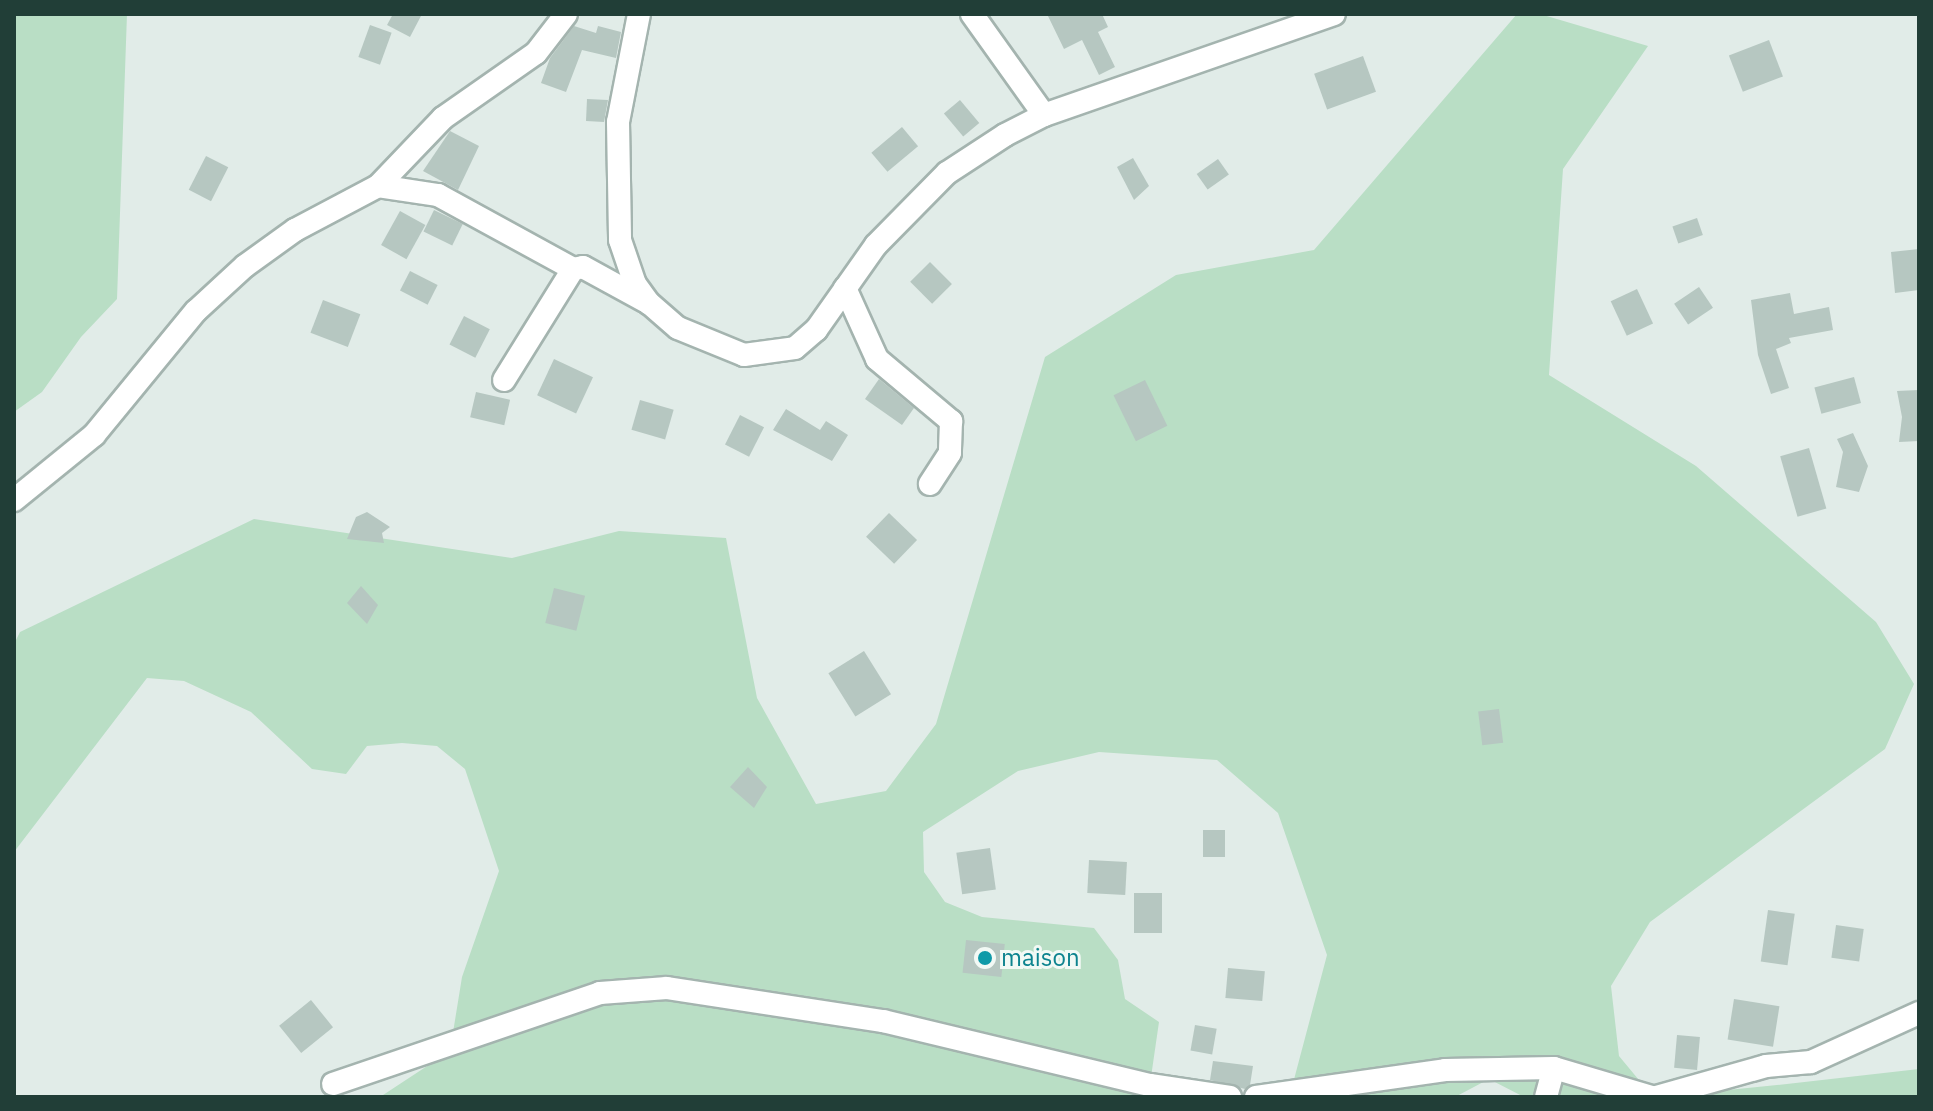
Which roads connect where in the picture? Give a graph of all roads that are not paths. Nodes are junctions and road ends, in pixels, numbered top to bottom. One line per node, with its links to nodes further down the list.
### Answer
1 (566, 14): 6 (street)
2 (639, 14): 9 (street)
3 (972, 14): 5 (street)
4 (1334, 14): 5 (street)
5 (1044, 115): 8 (street)
6 (378, 186): 7 (street); 12 (street)
7 (573, 269): 9 (street); 10 (street)
8 (845, 288): 9 (street); 11 (street)
9 (649, 303)
10 (504, 380)
11 (930, 484)
12 (14, 500)
13 (1919, 1013): 19 (street)
14 (1554, 1068): 17 (street); 18 (street); 19 (street)
15 (333, 1084): 16 (street)
16 (1230, 1097)
17 (1256, 1097)
18 (1546, 1097)
19 (1654, 1097)

